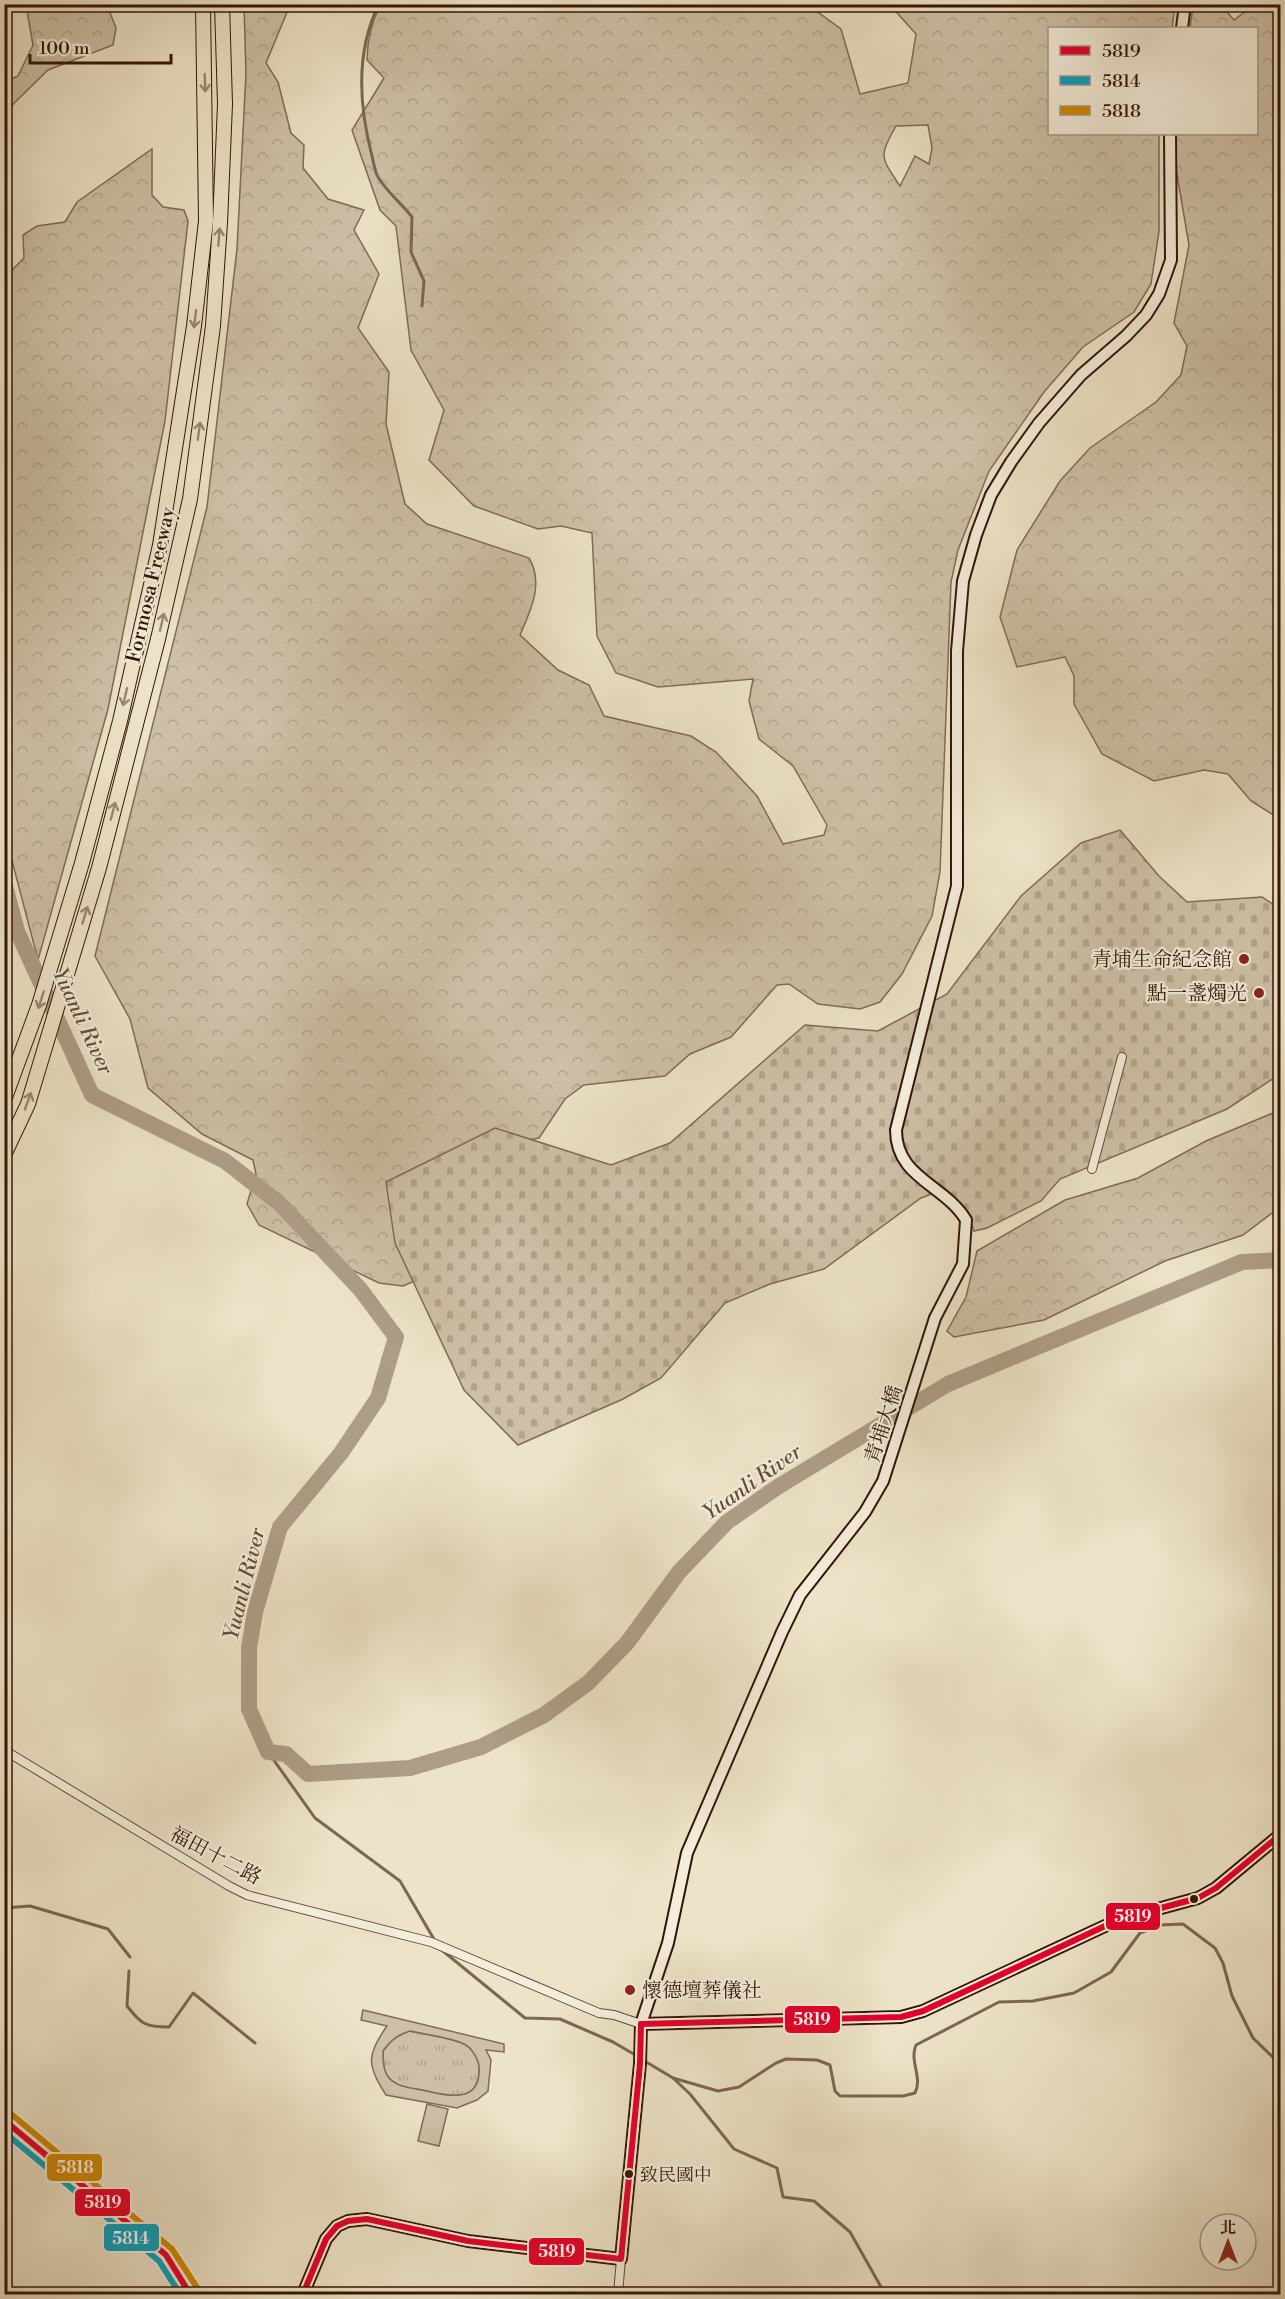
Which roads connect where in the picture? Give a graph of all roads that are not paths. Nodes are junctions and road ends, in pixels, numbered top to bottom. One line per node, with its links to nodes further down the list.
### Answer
1 (203, 4): 7 (highway, Formosa Freeway, one-way to 7)
2 (222, 4): 8 (highway, Formosa Freeway, one-way to 2)
3 (1185, 4): 4 (main road)
4 (1182, 27)
5 (1170, 135): 12 (main road, 青埔大橋)
6 (1122, 1057): 9 (street)
7 (4, 1100)
8 (4, 1155)
9 (1092, 1168)
10 (4, 1749): 12 (street, 福田十二路)
11 (1281, 1836): 12 (main road)
12 (641, 2024): 14 (main road, 青埔大橋)
13 (4, 2120): 15 (main road)
14 (621, 2259): 16 (main road); 17 (street)
15 (190, 2295)
16 (303, 2295)
17 (618, 2295)

